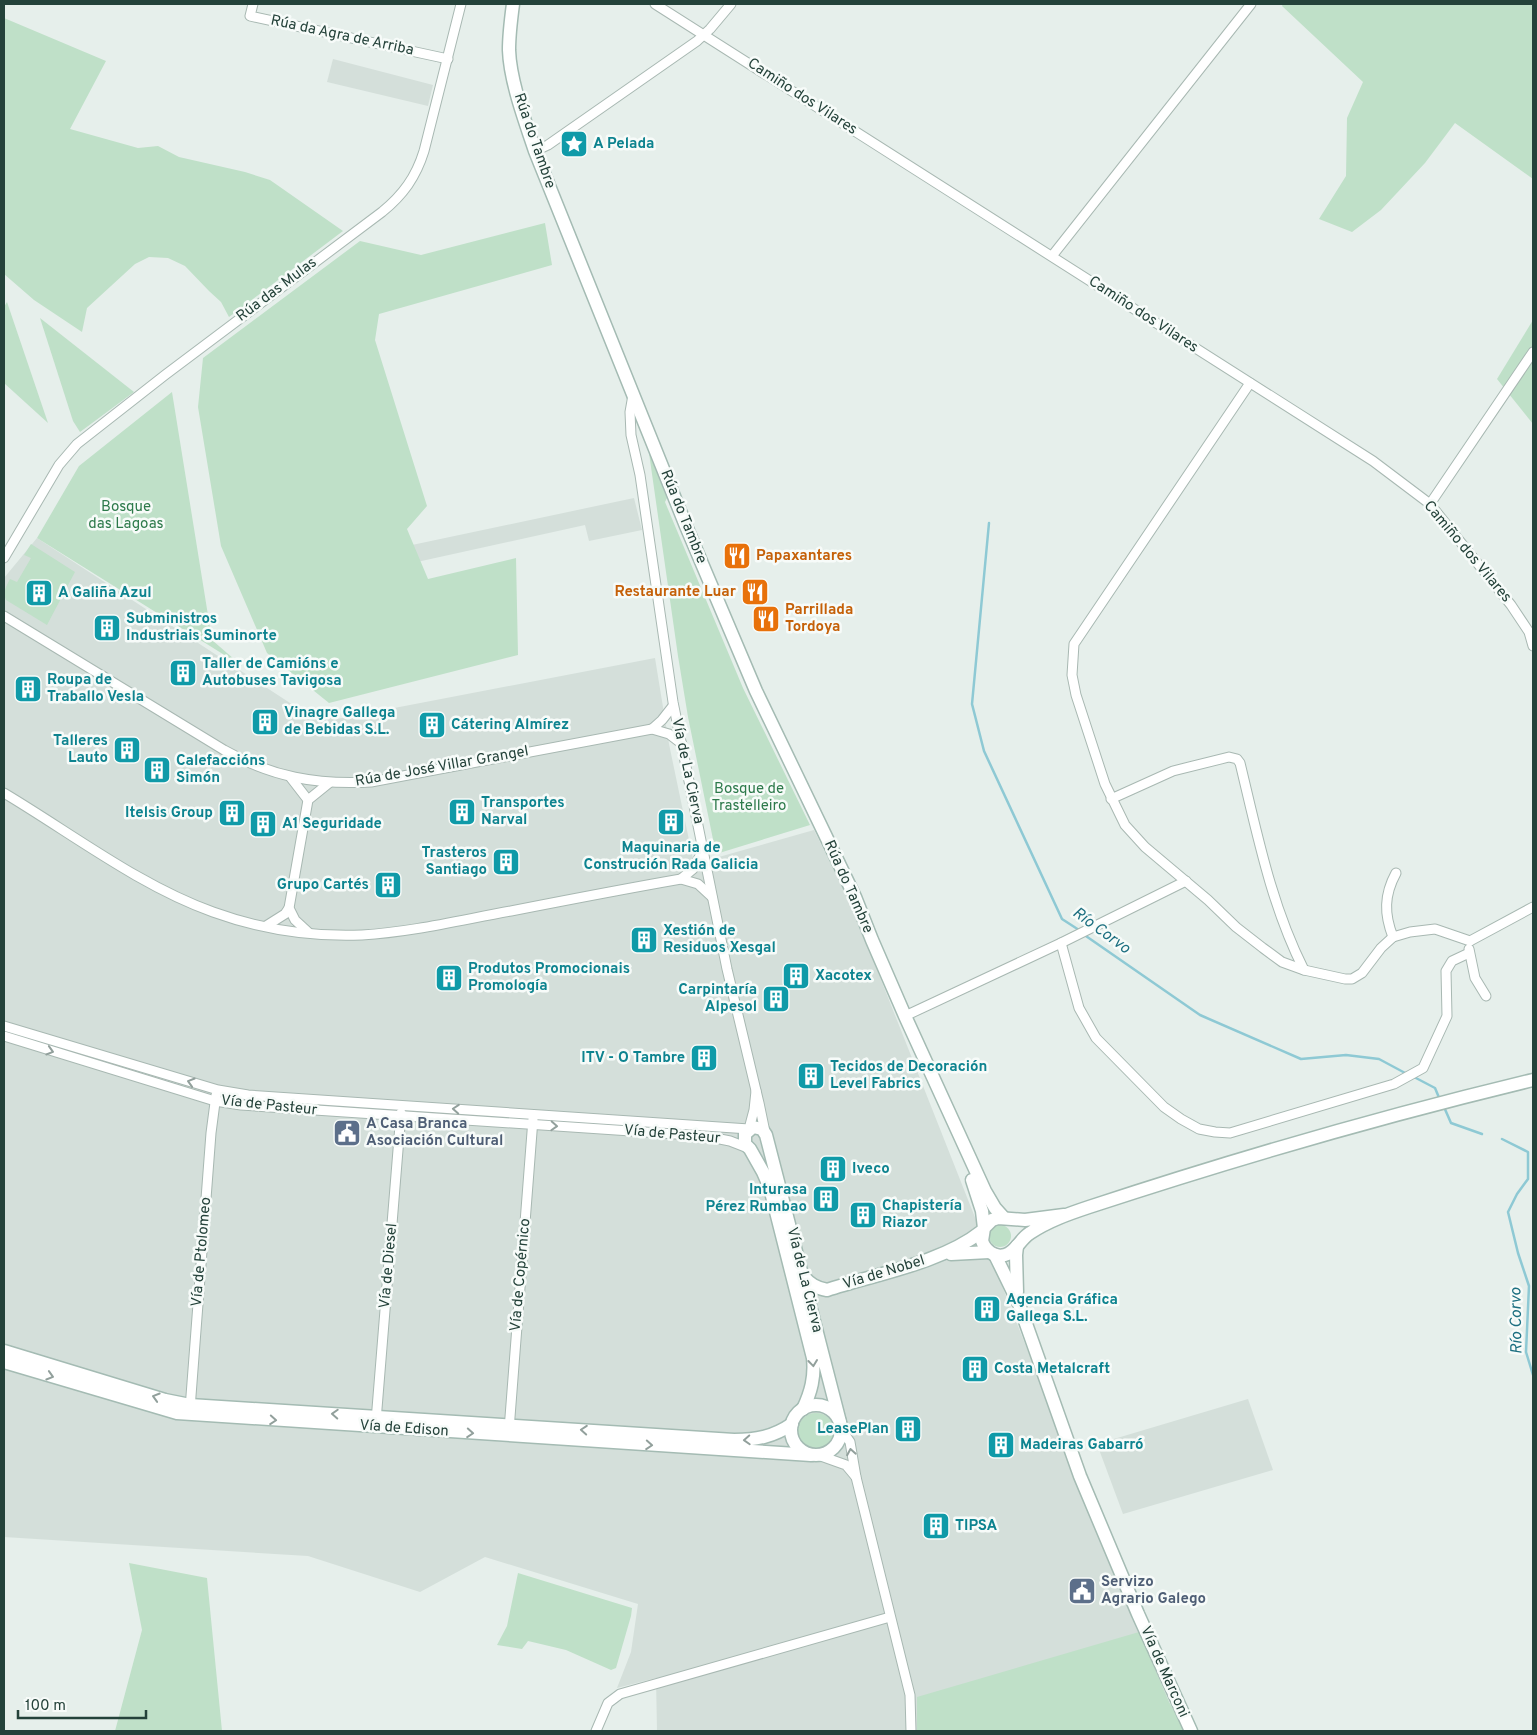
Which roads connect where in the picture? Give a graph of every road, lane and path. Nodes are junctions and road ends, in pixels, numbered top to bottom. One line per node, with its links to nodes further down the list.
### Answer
1 (252, 4): 8 (street, Rúa da Agra de Arriba)
2 (461, 4): 8 (street, Rúa das Mulas)
3 (513, 4): 9 (main road, Rúa do Tambre)
4 (655, 4): 7 (street, Camiño dos Vilares)
5 (730, 4): 7 (street)
6 (1251, 4): 10 (street)
7 (704, 34): 9 (street); 10 (street, Camiño dos Vilares)
8 (448, 59): 17 (street, Rúa das Mulas)
9 (535, 151): 13 (main road, Rúa do Tambre)
10 (1052, 256): 12 (street, Camiño dos Vilares)
11 (1533, 352): 16 (street)
12 (1250, 383): 16 (street, Camiño dos Vilares); 29 (street)
13 (632, 394): 14 (street, Vía de La Cierva); 15 (main road, Rúa do Tambre)
14 (631, 428): 15 (street, Vía de La Cierva); 15 (street)
15 (641, 432): 20 (street, Vía de La Cierva); 47 (main road, Rúa do Tambre)
16 (1430, 504): 19 (street, Camiño dos Vilares)
17 (4, 558)
18 (4, 616): 24 (street, Rúa de José Villar Grangel)
19 (1533, 646)
20 (673, 706): 21 (street, Vía de La Cierva); 22 (street)
21 (677, 724): 22 (street, Rúa de José Villar Grangel); 23 (street, Vía de La Cierva)
22 (656, 728): 23 (street); 26 (street, Rúa de José Villar Grangel)
23 (682, 744): 30 (street, Vía de La Cierva)
24 (291, 778): 25 (street, Rúa de José Villar Grangel); 28 (street)
25 (311, 781): 26 (street, Rúa de José Villar Grangel); 28 (street)
26 (329, 783): 28 (street)
27 (4, 793): 38 (street)
28 (309, 797): 37 (street)
29 (1111, 799): 34 (street); 45 (street)
30 (703, 850): 32 (street, Vía de La Cierva); 33 (street)
31 (1396, 873): 41 (street)
32 (708, 874): 33 (street); 35 (street, Vía de La Cierva)
33 (686, 878): 35 (street); 40 (street)
34 (1186, 881): 43 (street); 45 (street)
35 (712, 897): 52 (street, Vía de La Cierva)
36 (1533, 907): 42 (street)
37 (289, 912): 38 (street); 39 (street); 40 (street)
38 (266, 926): 39 (street)
39 (286, 930): 40 (street)
40 (308, 932)
41 (1393, 937): 42 (street); 45 (street)
42 (1470, 941): 44 (street)
43 (1061, 943): 44 (street); 47 (street)
44 (1469, 953): 46 (street)
45 (1304, 970)
46 (1486, 996)
47 (905, 1016): 60 (main road)
48 (4, 1026): 51 (street, Vía de Pasteur, one-way to 48)
49 (4, 1036): 53 (street, Vía de Pasteur, one-way to 53)
50 (1533, 1080): 62 (main road)
51 (218, 1090): 53 (street, Vía de Ptolomeo); 54 (street, Vía de Pasteur)
52 (756, 1091): 58 (street, Vía de La Cierva); 59 (street, Vía de La Cierva)
53 (215, 1101): 56 (street, Vía de Pasteur); 75 (street, Vía de Ptolomeo)
54 (401, 1105): 55 (street, Vía de Pasteur, one-way to 54); 56 (street, Vía de Diesel)
55 (534, 1114): 57 (street, Vía de Copérnico); 58 (street, Vía de Pasteur)
56 (401, 1117): 57 (street, Vía de Pasteur); 76 (street, Vía de Diesel)
57 (533, 1125): 61 (street, Vía de Pasteur, one-way to 61); 79 (street, Vía de Copérnico)
58 (749, 1129): 59 (main road); 61 (main road)
59 (766, 1135): 61 (main road); 68 (main road, Vía de La Cierva)
60 (962, 1144): 63 (main road); 64 (main road)
61 (750, 1149): 74 (main road, Vía de La Cierva, one-way to 74)
62 (1064, 1215): 63 (main road); 65 (main road)
63 (1006, 1219): 64 (main road); 65 (main road)
64 (983, 1230): 66 (main road); 67 (main road, Vía de Nobel)
65 (1018, 1245): 66 (main road); 70 (main road, Vía de Marconi)
66 (992, 1254): 67 (main road, Vía de Nobel); 70 (main road, Vía de Marconi)
67 (941, 1255): 69 (main road, Vía de Nobel)
68 (803, 1276): 69 (main road, Vía de Nobel); 71 (main road, Vía de La Cierva)
69 (827, 1290): 71 (main road, Vía de Nobel)
70 (1018, 1304): 85 (main road, Vía de Marconi)
71 (812, 1312): 78 (main road, Vía de La Cierva)
72 (4, 1351): 75 (main road, Vía de Edison, one-way to 72)
73 (4, 1362): 75 (main road, Vía de Edison, one-way to 75)
74 (804, 1409): 77 (main road); 78 (main road)
75 (190, 1410): 76 (main road, Vía de Edison)
76 (376, 1421): 79 (main road, Vía de Edison)
77 (792, 1424): 79 (main road, Vía de Edison, one-way to 79); 80 (main road)
78 (841, 1425): 80 (main road); 81 (street, Vía de La Cierva, one-way to 78)
79 (509, 1430): 80 (main road, Vía de Edison, one-way to 80)
80 (815, 1455): 81 (street)
81 (856, 1477): 82 (street, Vía de La Cierva)
82 (890, 1617): 83 (street); 84 (street, Vía de La Cierva)
83 (596, 1731)
84 (911, 1731)
85 (1191, 1731)

